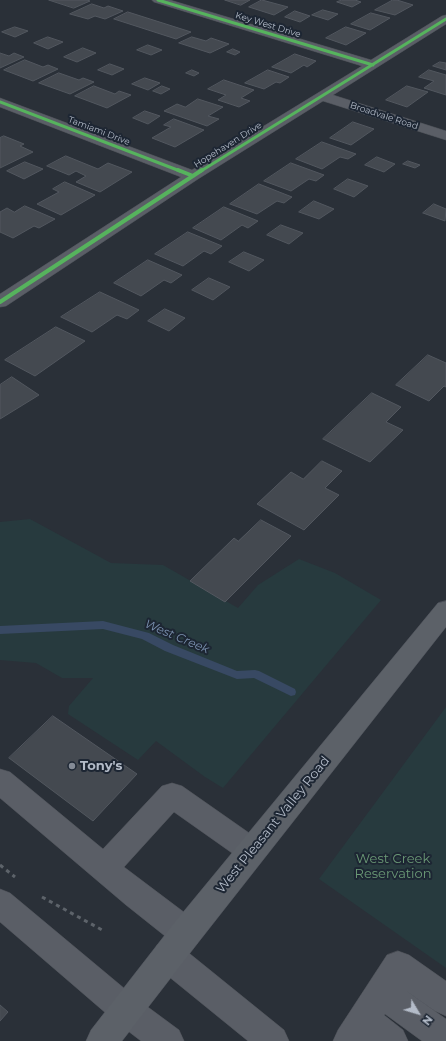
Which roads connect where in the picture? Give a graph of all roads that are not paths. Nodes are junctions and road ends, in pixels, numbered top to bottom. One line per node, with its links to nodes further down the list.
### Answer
1 (158, 0): 3 (street, Key West Drive)
2 (446, 19): 3 (street, Hopehaven Drive)
3 (373, 65): 4 (street, Hopehaven Drive)
4 (322, 96): 6 (street, Broadvale Road); 7 (street, Hopehaven Drive)
5 (0, 102): 7 (street, Tamiami Drive)
6 (446, 136)
7 (193, 176): 8 (street, Hopehaven Drive)
8 (0, 302)
9 (446, 610): 11 (main road, West Pleasant Valley Road)
10 (0, 781): 12 (street)
11 (252, 852): 12 (street); 14 (main road, West Pleasant Valley Road)
12 (104, 868): 14 (street)
13 (0, 903): 17 (street)
14 (177, 945): 17 (main road, West Pleasant Valley Road); 22 (street)
15 (381, 992): 16 (street); 18 (street); 19 (street)
16 (446, 1000)
17 (126, 1010): 20 (main road, West Pleasant Valley Road); 21 (street)
18 (356, 1030): 23 (street)
19 (446, 1039)
20 (102, 1041)
21 (168, 1041)
22 (273, 1041)
23 (392, 1041)

